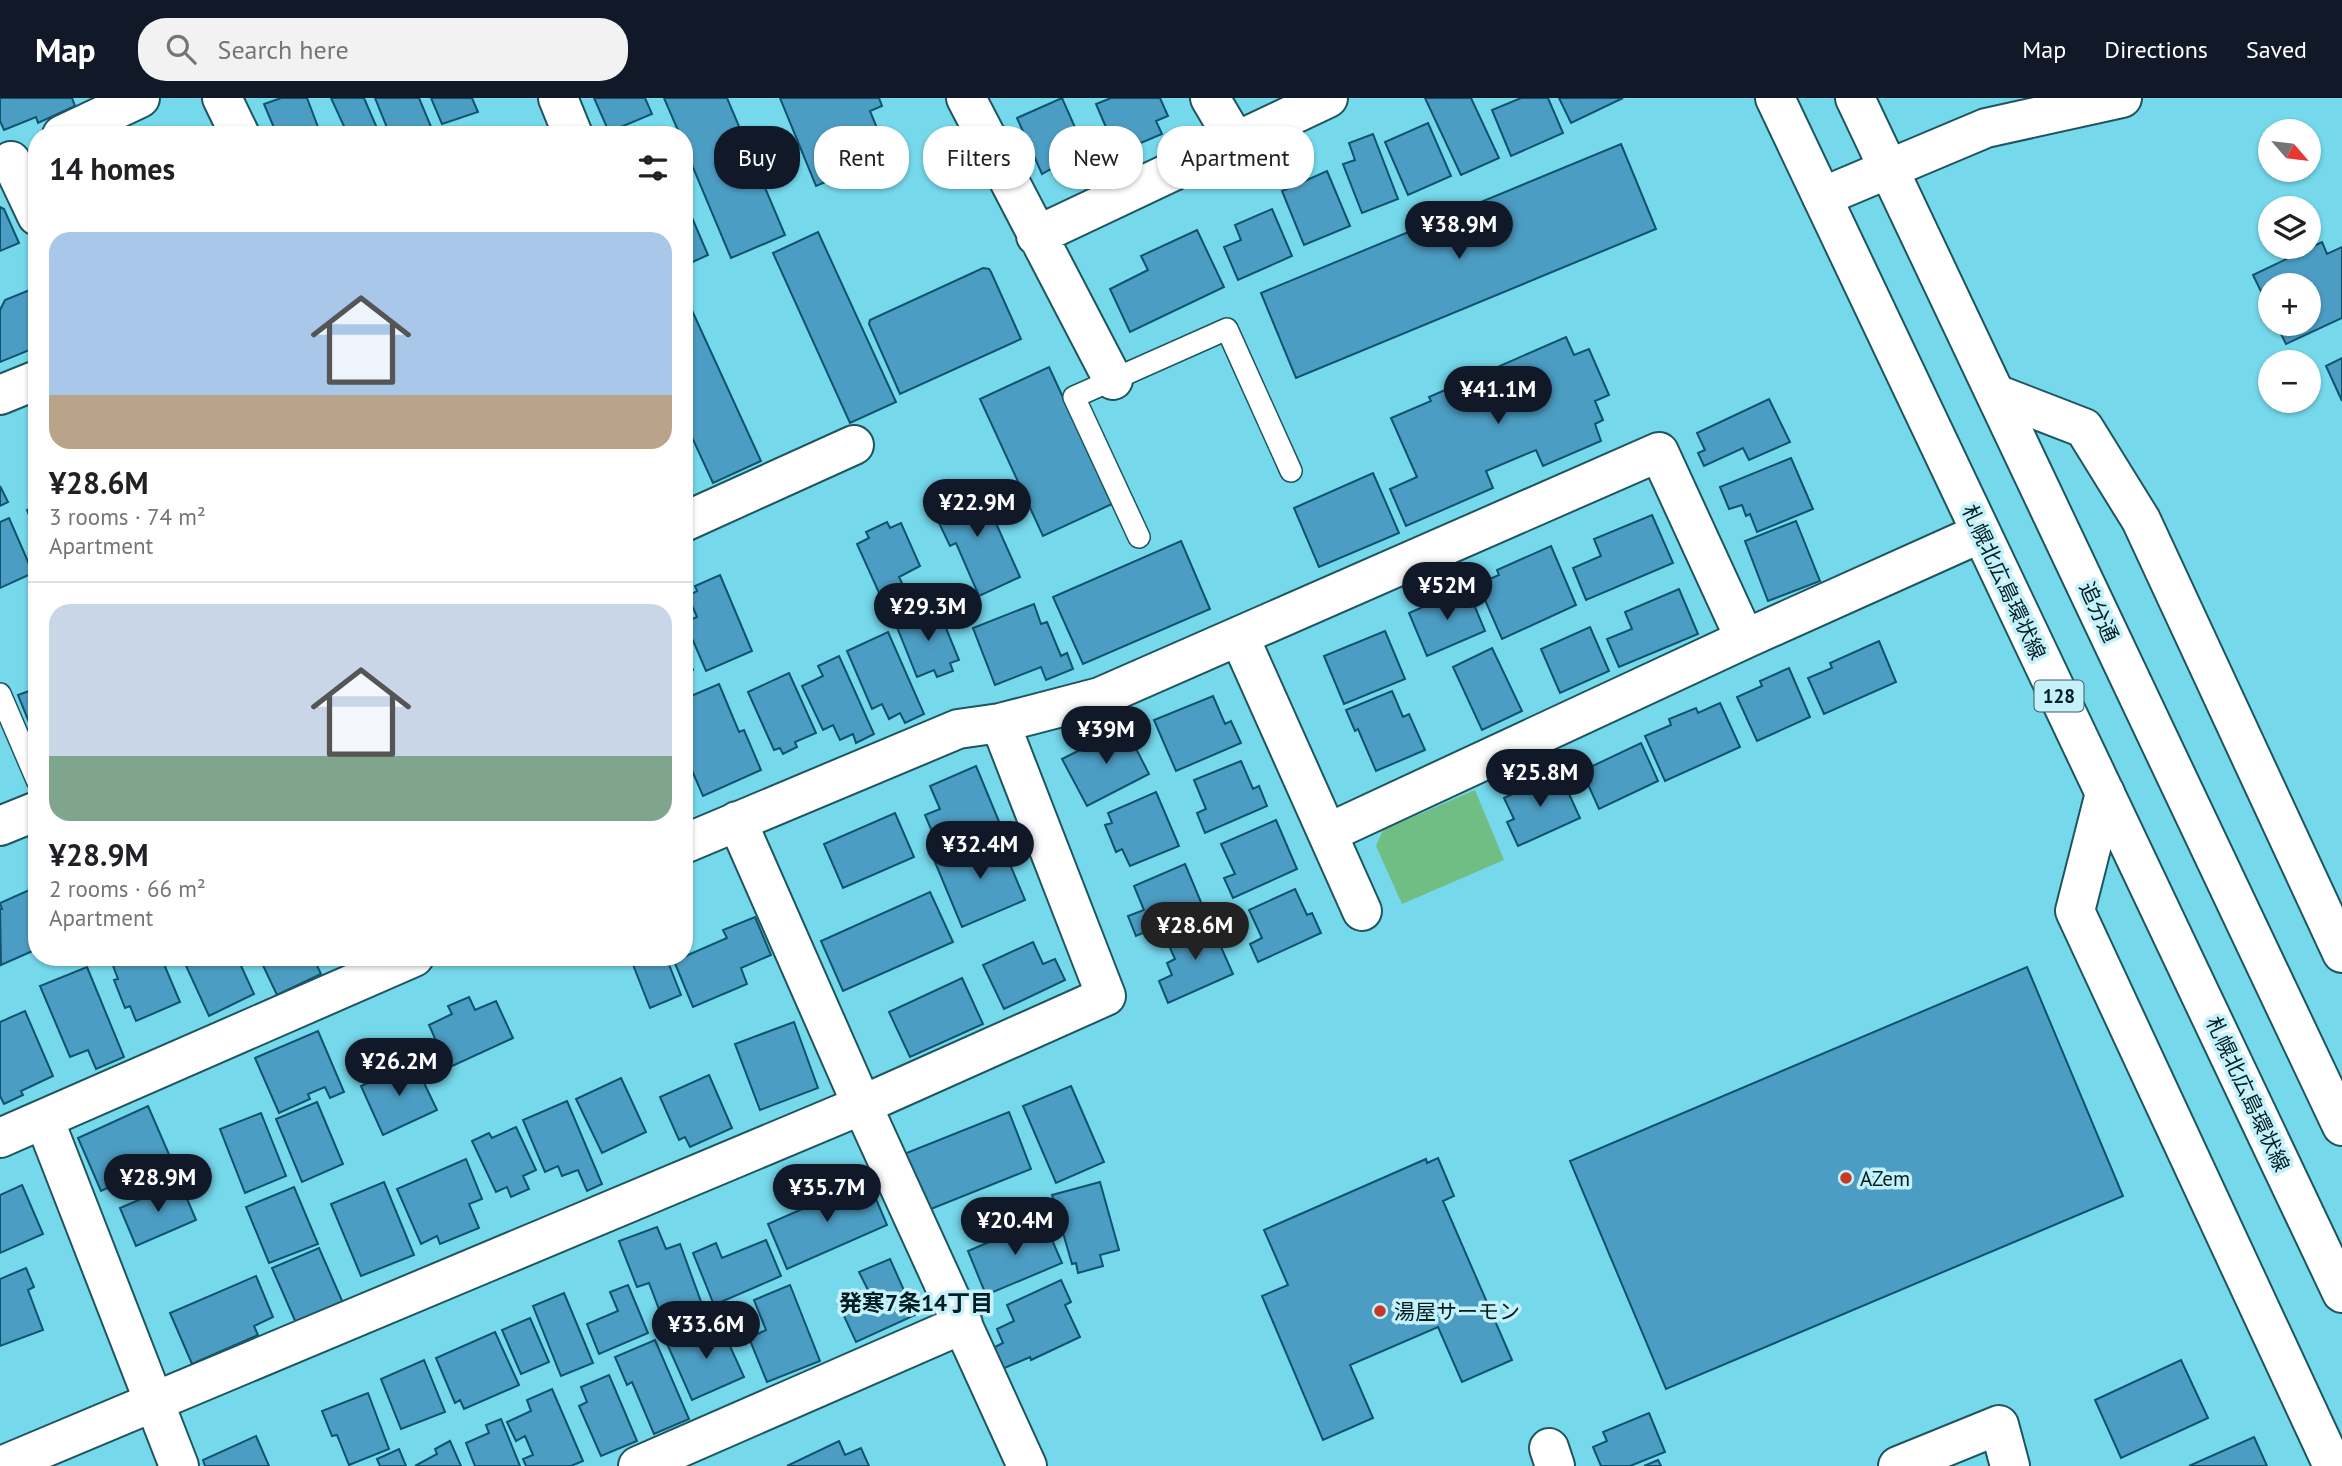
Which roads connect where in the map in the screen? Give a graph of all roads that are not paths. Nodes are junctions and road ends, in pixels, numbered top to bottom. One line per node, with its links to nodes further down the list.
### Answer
1 (140, 98): 10 (street)
2 (222, 98): 11 (street)
3 (558, 98): 12 (street)
4 (966, 98): 20 (street)
5 (1210, 98): 13 (street)
6 (1328, 98): 14 (street)
7 (1775, 98): 19 (street, 札幌北広島環状線 / 128)
8 (1856, 98): 16 (street, 追分通)
9 (2120, 98): 16 (street)
10 (80, 117)
11 (236, 126)
12 (569, 126)
13 (1227, 126)
14 (1269, 126)
15 (16, 158): 18 (street)
16 (1890, 170): 19 (street); 23 (street, 追分通)
17 (1157, 179): 20 (street)
18 (28, 191)
19 (1822, 197): 28 (street, 札幌北広島環状線 / 128)
20 (1036, 236): 21 (street)
21 (1113, 380): 26 (lane); 29 (lane)
22 (28, 384): 24 (street)
23 (1996, 394): 42 (street); 46 (street, 追分通)
24 (0, 395)
25 (855, 445): 27 (street)
26 (1292, 471)
27 (693, 518)
28 (1981, 533): 31 (street); 35 (street, 札幌北広島環状線 / 128)
29 (1139, 537)
30 (1239, 636): 31 (street); 33 (street); 39 (street)
31 (1745, 639): 39 (street)
32 (0, 694): 34 (lane)
33 (1000, 723): 37 (street); 44 (street)
34 (28, 759)
35 (2105, 793): 48 (street, 札幌北広島環状線 / 128); 57 (street)
36 (28, 815): 38 (street)
37 (737, 821): 40 (street); 44 (street)
38 (0, 827)
39 (1328, 833): 41 (street)
40 (693, 840)
41 (1362, 911)
42 (2342, 953)
43 (364, 967): 45 (street)
44 (862, 1105): 49 (street); 50 (street)
45 (44, 1119): 47 (street); 50 (street)
46 (2342, 1126)
47 (0, 1138)
48 (2342, 1293)
49 (962, 1324): 53 (street); 54 (street)
50 (153, 1402): 51 (street); 52 (street)
51 (1, 1466)
52 (179, 1466)
53 (638, 1466)
54 (1027, 1466)
55 (1898, 1466): 56 (street)
56 (2010, 1466)
57 (2333, 1466)

